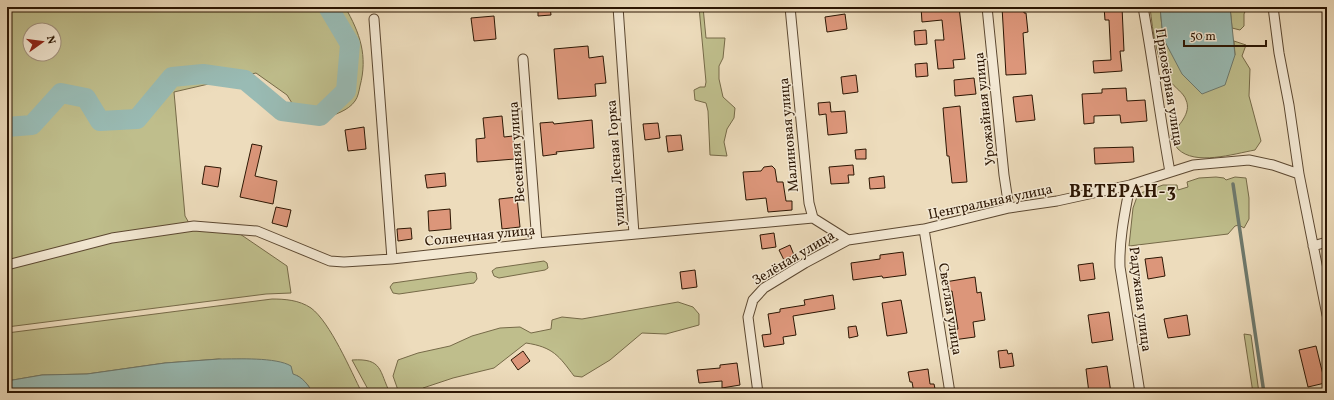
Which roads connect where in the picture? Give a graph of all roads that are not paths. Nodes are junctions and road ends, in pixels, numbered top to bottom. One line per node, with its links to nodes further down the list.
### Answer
1 (618, 7): 14 (street, улица Лесная Горка)
2 (790, 7): 12 (street, Малиновая улица)
3 (987, 7): 11 (street, Урожайная улица)
4 (1143, 7): 8 (street, Приозёрная улица)
5 (1273, 7): 9 (street)
6 (374, 19): 19 (street)
7 (523, 59): 17 (street, Весенняя улица)
8 (1170, 172): 9 (street, Центральная улица); 10 (street, Центральная улица)
9 (1300, 174): 18 (street)
10 (1130, 185): 11 (street, Центральная улица); 24 (street, Радужная улица)
11 (1009, 208): 13 (street, Центральная улица)
12 (813, 218): 14 (street, улица Лесная Горка); 15 (street)
13 (924, 228): 15 (street, Центральная улица); 23 (street, Светлая улица)
14 (634, 234): 17 (street, Солнечная улица)
15 (848, 240): 22 (street, Зелёная улица)
16 (1327, 242): 18 (street)
17 (537, 243): 19 (street, Солнечная улица)
18 (1314, 246): 21 (street)
19 (392, 259): 20 (street, Солнечная улица)
20 (7, 265)
21 (1327, 315)
22 (758, 393)
23 (950, 393)
24 (1140, 393)

